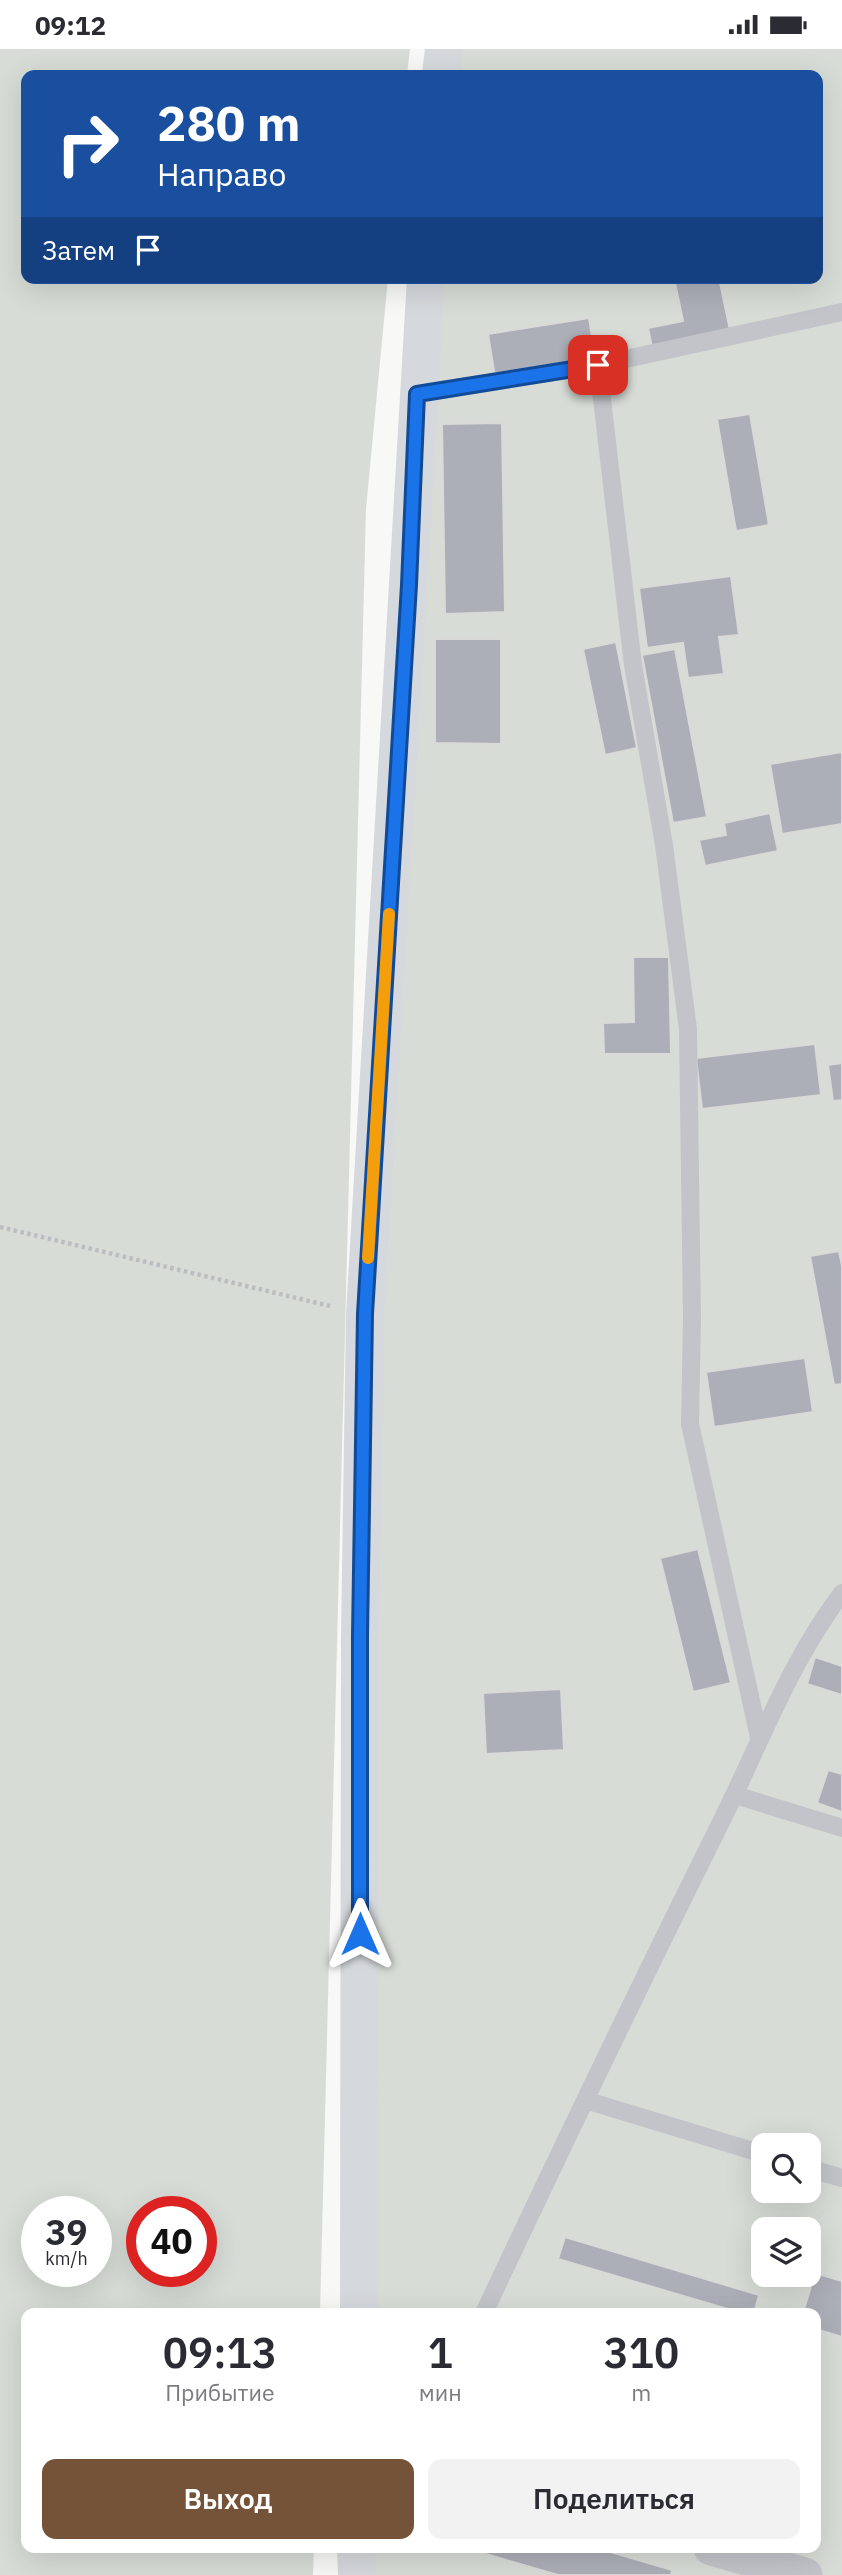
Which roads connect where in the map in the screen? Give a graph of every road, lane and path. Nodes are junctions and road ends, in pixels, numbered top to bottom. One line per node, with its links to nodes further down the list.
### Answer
1 (444, 49): 2 (street)
2 (442, 70)
3 (426, 284): 6 (street)
4 (842, 312): 5 (lane)
5 (598, 365): 6 (lane); 10 (lane)
6 (417, 394): 8 (street)
7 (0, 1227): 8 (path)
8 (365, 1314): 17 (street)
9 (842, 1593): 10 (lane)
10 (759, 1737): 11 (lane)
11 (734, 1795): 12 (lane); 13 (lane)
12 (842, 1828)
13 (584, 2099): 14 (lane); 18 (lane)
14 (751, 2150)
15 (821, 2172): 16 (lane)
16 (842, 2178)
17 (359, 2308)
18 (486, 2308)
19 (356, 2553): 21 (street)
20 (728, 2553): 22 (street)
21 (357, 2575)
22 (804, 2575)

